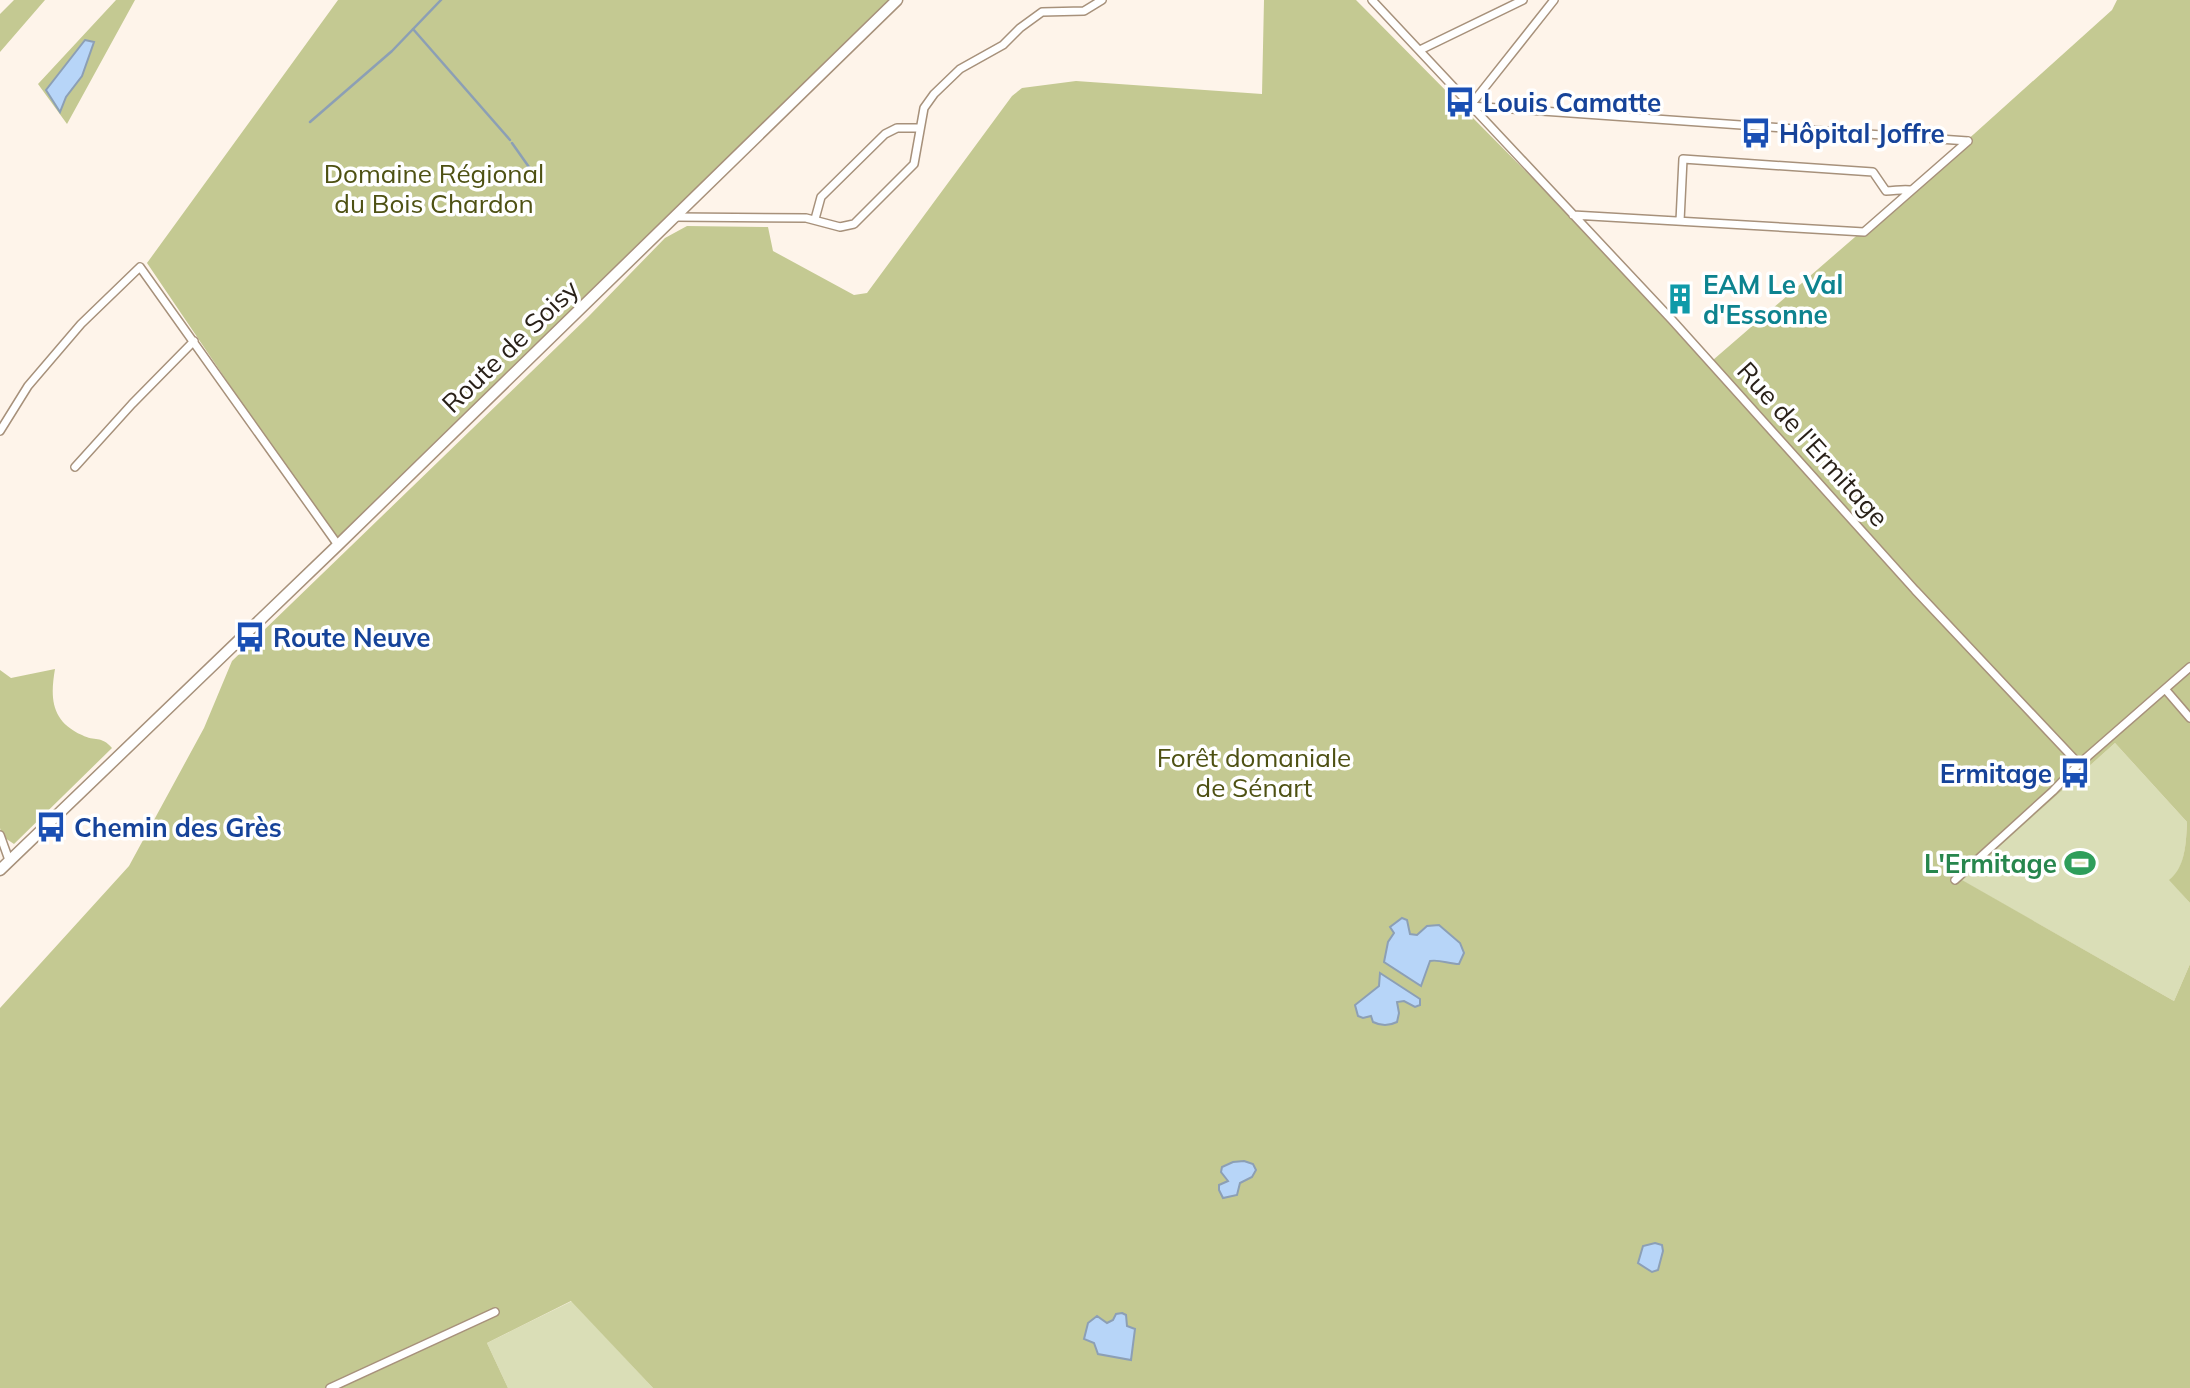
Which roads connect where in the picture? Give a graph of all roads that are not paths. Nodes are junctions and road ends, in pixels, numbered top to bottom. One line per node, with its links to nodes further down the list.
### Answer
1 (897, 0): 11 (main road, Route de Soisy)
2 (1102, 0): 8 (street)
3 (1372, 0): 6 (street, Rue de l'Ermitage)
4 (1523, 0): 6 (street)
5 (1554, 0): 7 (street)
6 (1420, 50): 7 (street, Rue de l'Ermitage)
7 (1470, 106): 9 (street); 10 (street, Rue de l'Ermitage)
8 (920, 128): 12 (street); 12 (street)
9 (1910, 190): 13 (street); 13 (street)
10 (1573, 215): 13 (street); 21 (street, Rue de l'Ermitage)
11 (675, 217): 12 (street); 17 (main road, Route de Soisy)
12 (815, 219)
13 (1680, 221)
14 (194, 341): 15 (street); 16 (street); 17 (street)
15 (0, 431)
16 (75, 467)
17 (338, 545): 23 (main road, Route de Soisy)
18 (2190, 667): 19 (street)
19 (2165, 689): 20 (street); 21 (street)
20 (2190, 718)
21 (2079, 764): 25 (street)
22 (0, 835): 23 (street)
23 (9, 860): 24 (main road, Route de Soisy)
24 (0, 870)
25 (1955, 880)
26 (495, 1312): 27 (street)
27 (330, 1388)

